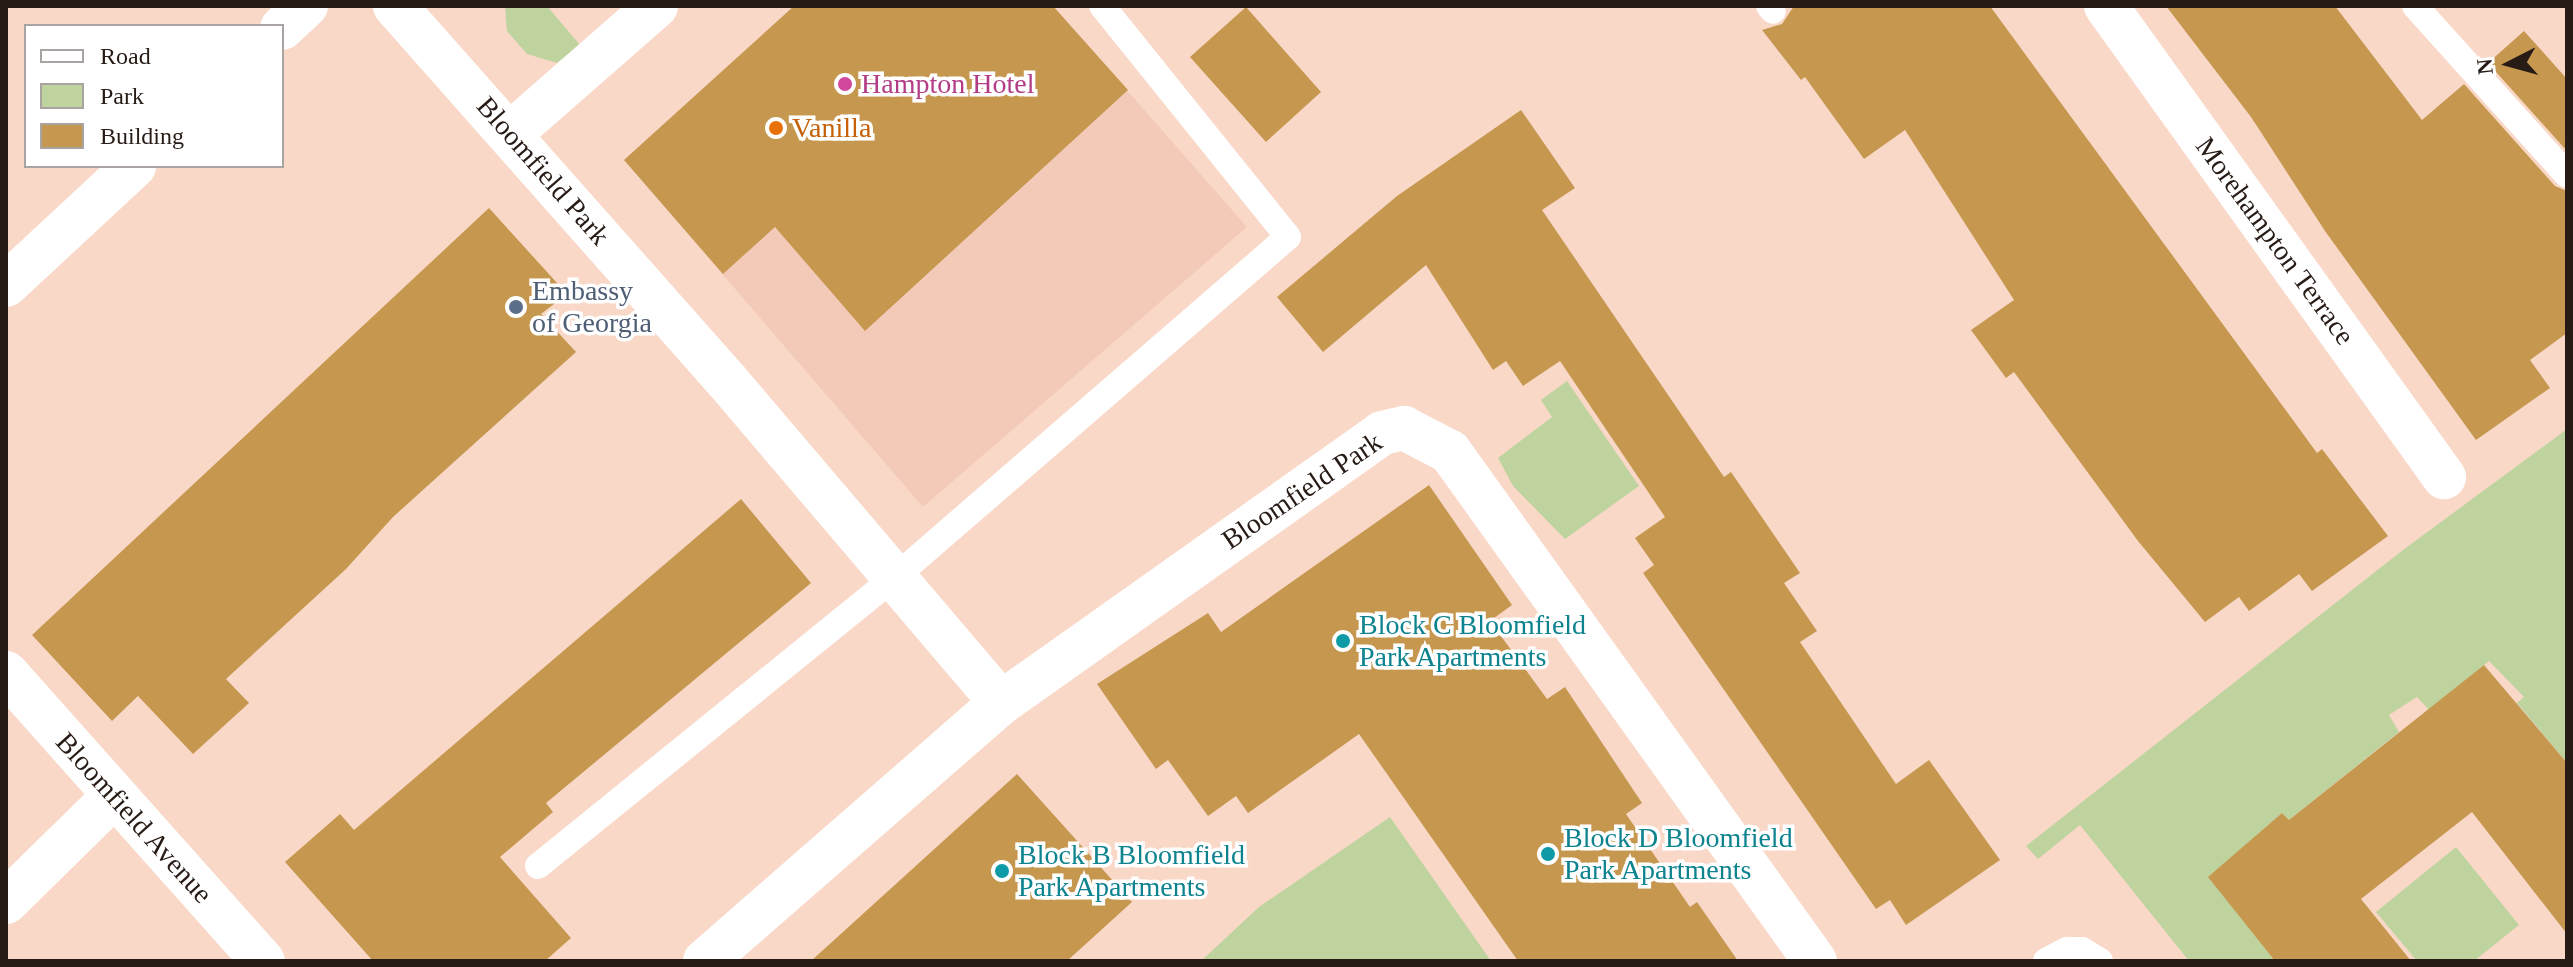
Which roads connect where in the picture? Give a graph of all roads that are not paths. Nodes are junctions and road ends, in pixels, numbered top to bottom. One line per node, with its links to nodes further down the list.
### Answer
1 (306, 6): 7 (street)
2 (395, 6): 8 (street, Bloomfield Park)
3 (656, 6): 8 (street)
4 (1102, 6): 13 (lane)
5 (2106, 6): 12 (street, Morehampton Terrace)
6 (2415, 6): 10 (lane)
7 (284, 26)
8 (510, 134): 13 (street, Bloomfield Park)
9 (132, 168): 11 (street)
10 (2567, 175)
11 (6, 285)
12 (2444, 477)
13 (893, 579): 15 (street, Bloomfield Park); 17 (lane)
14 (6, 673): 16 (street, Bloomfield Avenue)
15 (1001, 703): 20 (street, Bloomfield Park); 21 (street, Bloomfield Park)
16 (113, 797): 18 (street); 19 (street, Bloomfield Avenue)
17 (538, 866)
18 (6, 902)
19 (263, 961)
20 (705, 961)
21 (1815, 961)
22 (2046, 961): 23 (lane)
23 (2100, 961)

